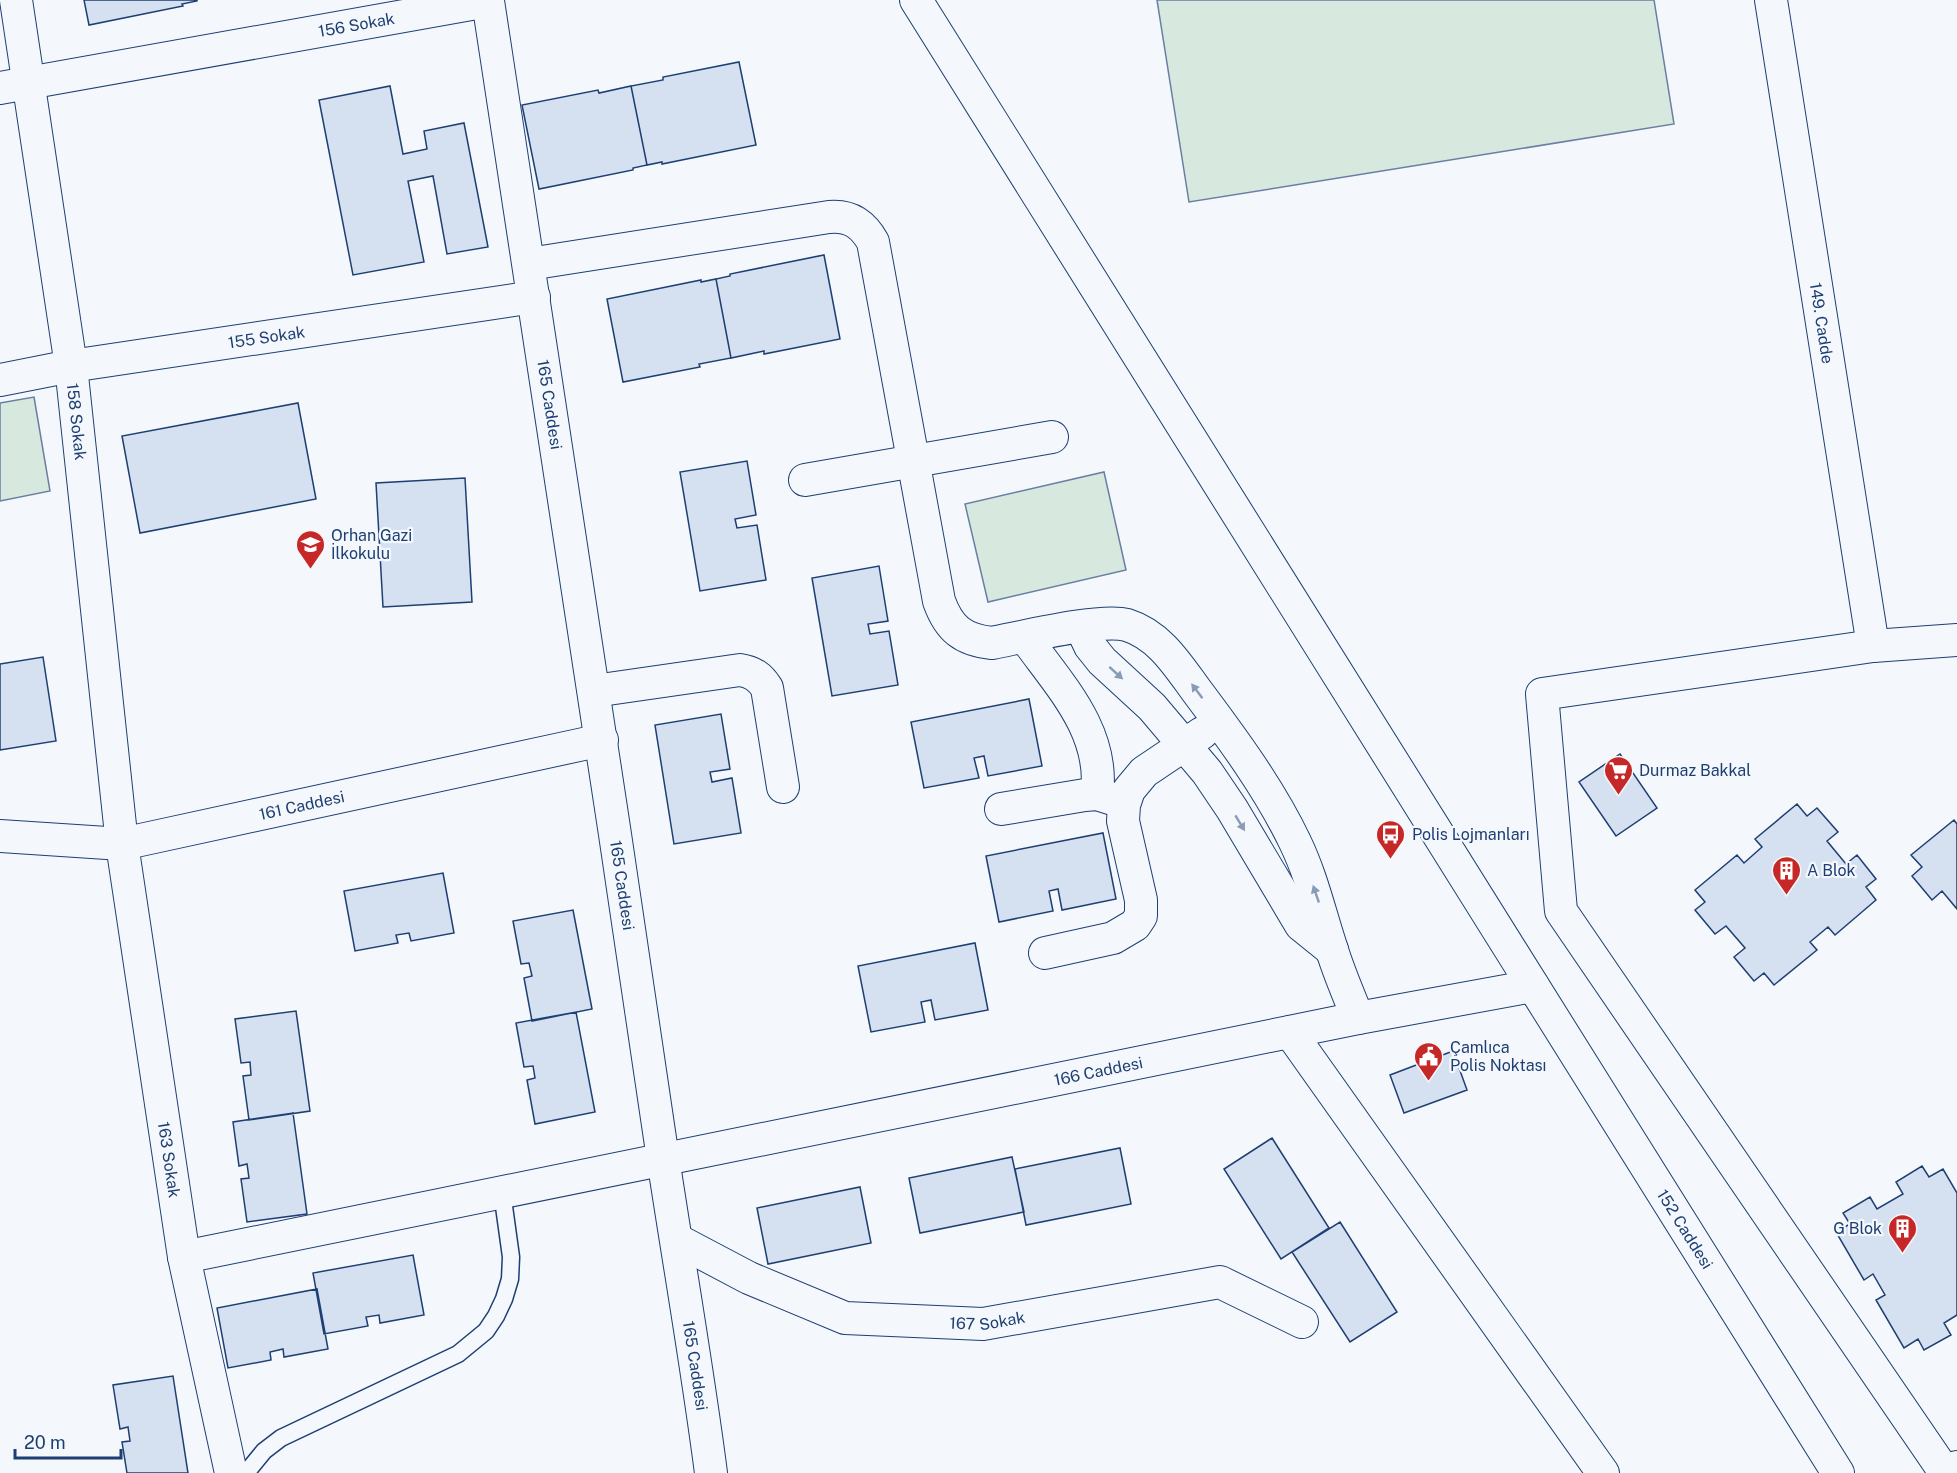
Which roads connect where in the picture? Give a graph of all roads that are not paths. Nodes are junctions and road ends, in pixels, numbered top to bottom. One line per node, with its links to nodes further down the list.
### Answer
1 (16, 0): 4 (street, 158 Sokak)
2 (916, 0): 27 (street, 152 Caddesi)
3 (1771, 0): 15 (street, 149. Cadde)
4 (14, 85): 5 (street, 156 Sokak); 7 (street, 158 Sokak)
5 (529, 264): 6 (street, 156 Sokak); 10 (street)
6 (534, 297): 7 (street, 155 Sokak); 16 (street, 165 Caddesi)
7 (71, 366): 8 (street, 155 Sokak); 24 (street, 158 Sokak)
8 (0, 380)
9 (1052, 437): 10 (street)
10 (914, 461): 11 (street); 13 (street)
11 (806, 480)
12 (1082, 627): 13 (street); 17 (street, one-way to 12); 19 (street, one-way to 19)
13 (1025, 637): 21 (street)
14 (1957, 640): 15 (street)
15 (1873, 646): 35 (street)
16 (594, 691): 18 (street, 165 Caddesi); 20 (street)
17 (1220, 721): 19 (street); 25 (street, one-way to 17)
18 (602, 740): 24 (street, 161 Caddesi); 30 (street, 165 Caddesi)
19 (1185, 745): 21 (street); 25 (street, one-way to 25)
20 (783, 787)
21 (1110, 800): 22 (street); 26 (street)
22 (1001, 809)
23 (0, 836): 24 (street, 161 Caddesi)
24 (122, 844): 33 (street, 163 Sokak)
25 (1332, 950): 28 (street)
26 (1045, 953)
27 (1533, 986): 28 (street, 166 Caddesi); 40 (street, 152 Caddesi)
28 (1358, 1018): 29 (street, 166 Caddesi)
29 (1290, 1032): 30 (street, 166 Caddesi); 39 (street)
30 (663, 1159): 31 (street, 166 Caddesi); 32 (street, 165 Caddesi)
31 (502, 1192): 33 (street, 166 Caddesi); 37 (lane)
32 (677, 1240): 34 (street, 167 Sokak); 38 (street, 165 Caddesi)
33 (184, 1257): 36 (street, 163 Sokak)
34 (1302, 1322)
35 (1957, 1467)
36 (231, 1473)
37 (246, 1473)
38 (711, 1473)
39 (1603, 1473)
40 (1838, 1473)

